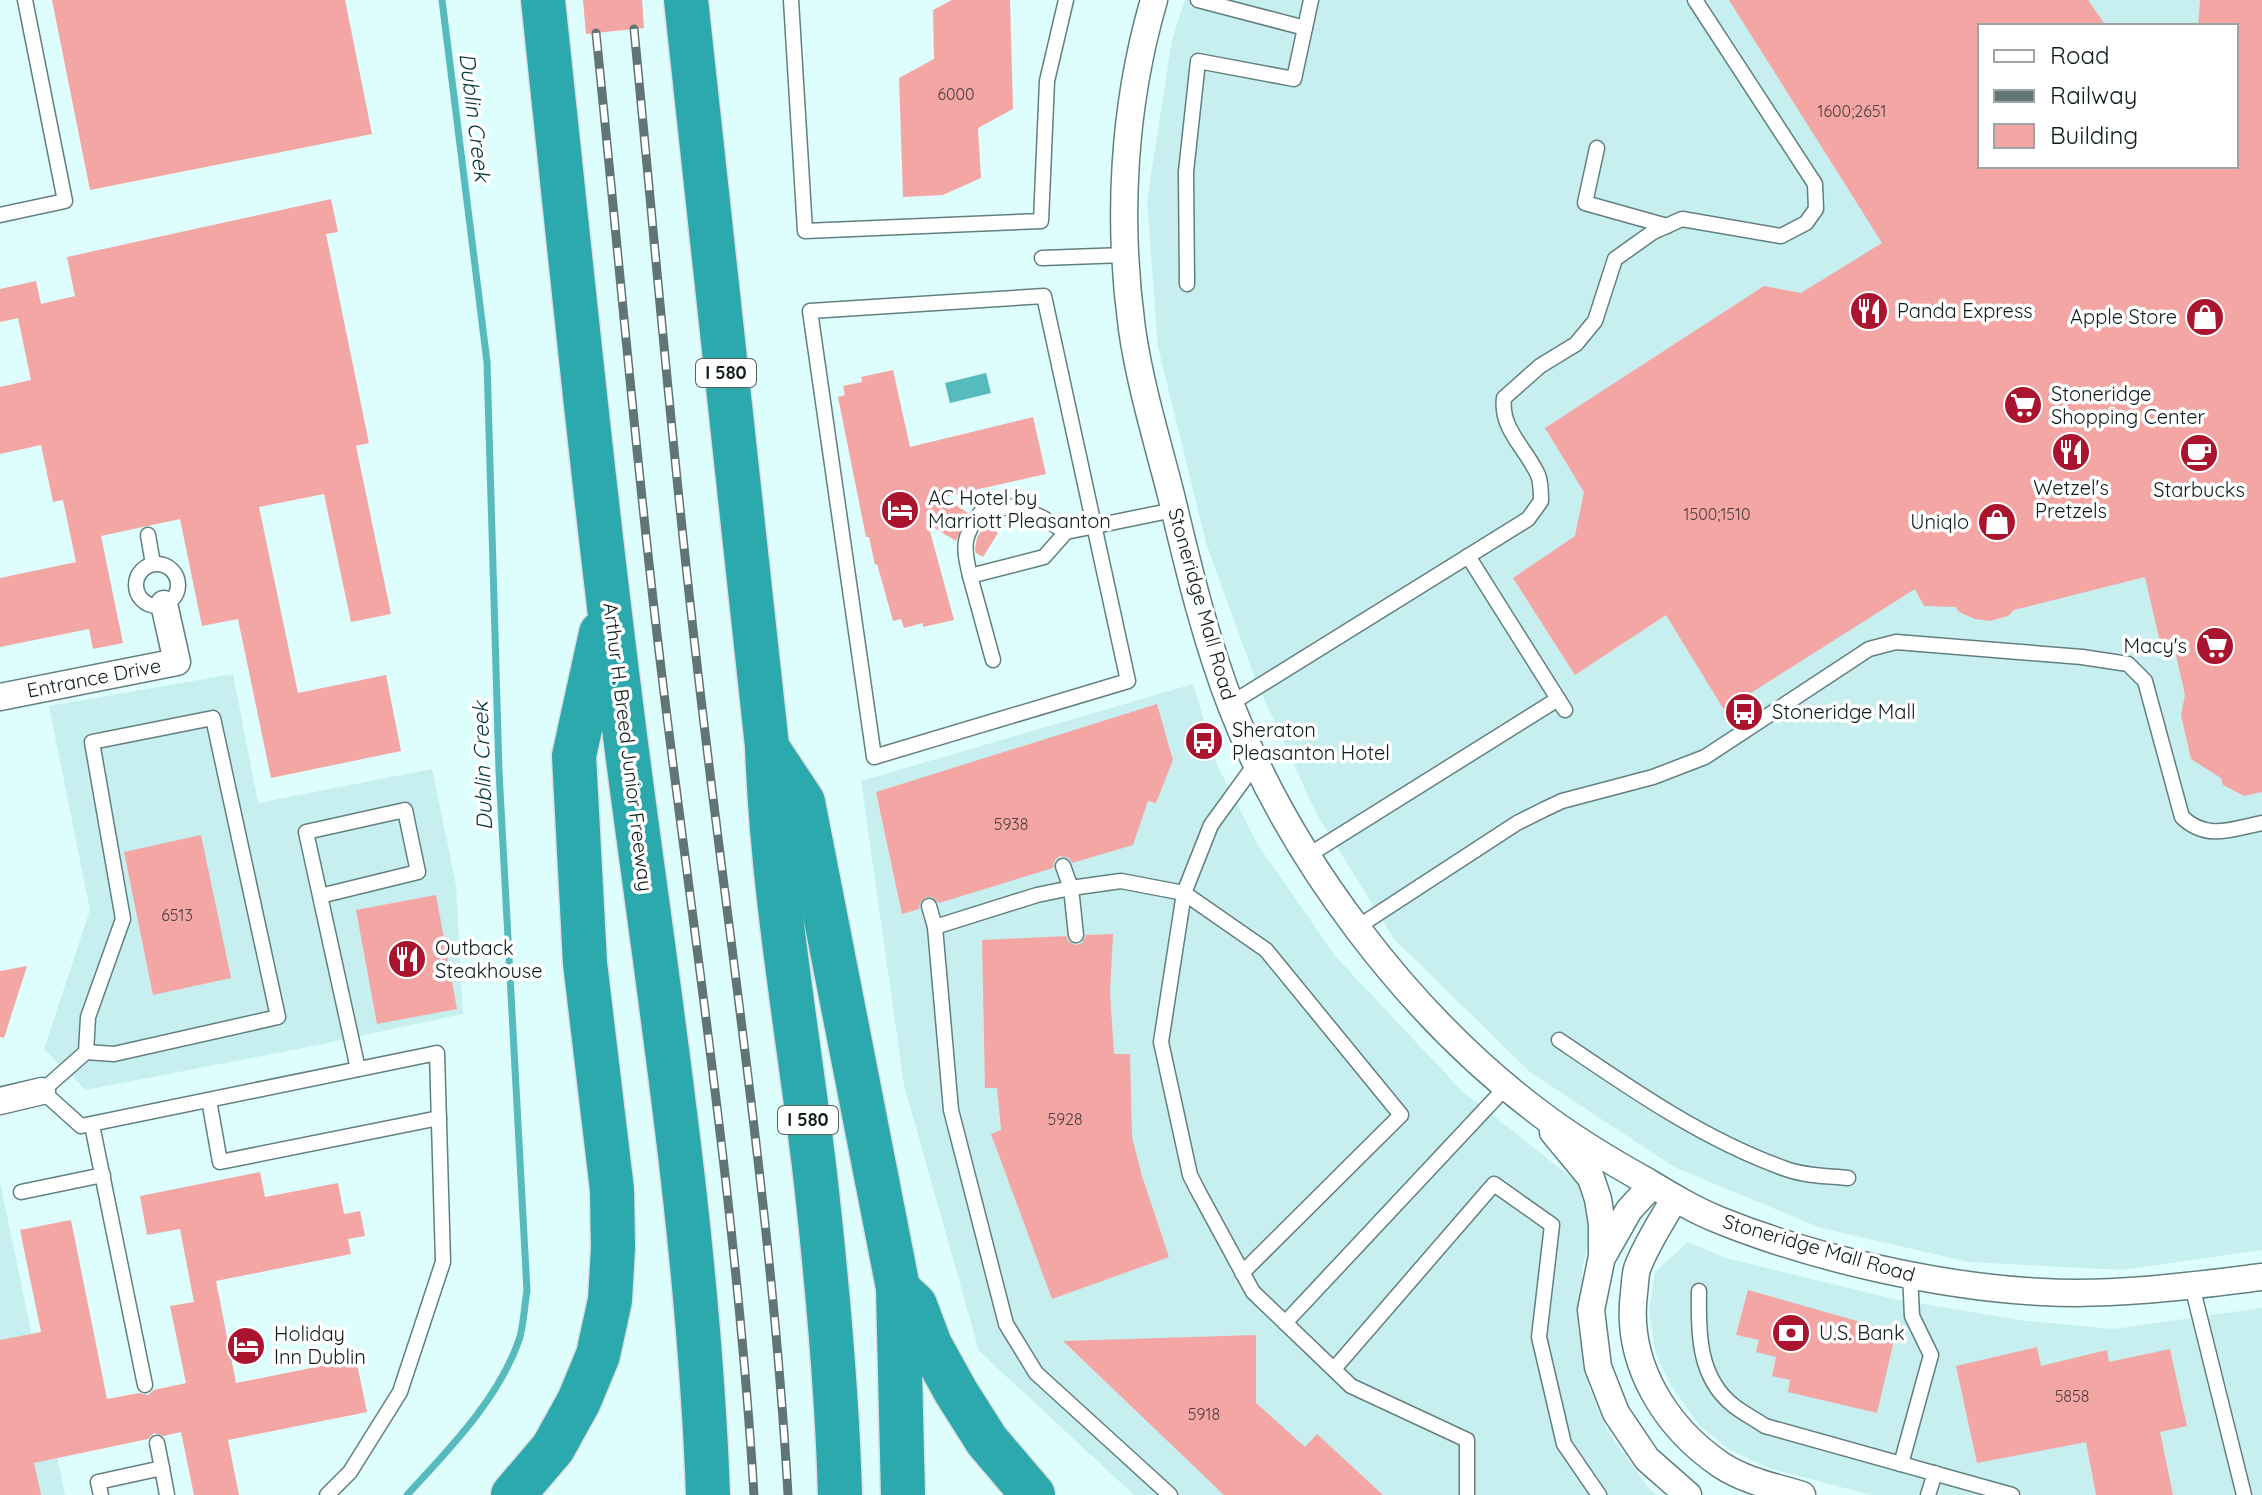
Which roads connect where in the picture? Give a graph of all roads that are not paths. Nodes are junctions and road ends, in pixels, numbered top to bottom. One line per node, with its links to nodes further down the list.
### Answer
1 (25, 0): 12 (lane)
2 (543, 0): 24 (highway, Arthur H. Breed Junior Freeway)
3 (686, 0): 29 (highway, I 580)
4 (791, 0): 5 (lane)
5 (1066, 0)
6 (1154, 0): 14 (street, Stoneridge Mall Road)
7 (1198, 0): 10 (lane)
8 (1311, 0): 10 (lane)
9 (1695, 0): 13 (lane)
10 (1305, 28): 16 (lane)
11 (1597, 148): 13 (lane)
12 (0, 215)
13 (1667, 226): 21 (lane)
14 (1125, 255): 15 (lane); 17 (street, Stoneridge Mall Road)
15 (1042, 258)
16 (1187, 284)
17 (1174, 510): 18 (lane); 28 (street, Stoneridge Mall Road)
18 (1094, 527): 18 (lane); 19 (lane)
19 (1066, 532): 23 (lane); 23 (lane)
20 (148, 535): 22 (lane)
21 (1468, 556): 28 (lane); 32 (lane)
22 (153, 564): 25 (lane); 25 (lane)
23 (970, 576): 26 (lane)
24 (609, 599): 73 (highway); 74 (highway, Arthur H. Breed Junior Freeway)
25 (164, 604): 27 (street, Entrance Drive)
26 (993, 660)
27 (0, 697)
28 (1230, 704): 30 (street, Stoneridge Mall Road)
29 (767, 746): 61 (highway); 75 (highway, I 580)
30 (1256, 763): 32 (street, Stoneridge Mall Road); 35 (lane)
31 (2262, 823): 39 (lane)
32 (1307, 856): 39 (street, Stoneridge Mall Road)
33 (1063, 866): 34 (lane)
34 (1071, 888): 35 (lane); 38 (lane); 40 (lane)
35 (1184, 893): 57 (lane); 57 (lane)
36 (320, 896): 36 (lane); 43 (lane)
37 (929, 906): 38 (lane)
38 (935, 927): 78 (lane)
39 (1356, 928): 44 (street, Stoneridge Mall Road)
40 (1076, 935)
41 (1559, 1040): 52 (lane)
42 (86, 1052): 42 (lane); 45 (lane)
43 (358, 1069): 46 (lane); 49 (lane)
44 (1507, 1086): 48 (street, Stoneridge Mall Road); 63 (lane)
45 (42, 1091): 47 (street); 50 (lane)
46 (209, 1100): 49 (lane); 50 (lane)
47 (0, 1101)
48 (1536, 1111): 53 (street, Stoneridge Mall Road); 56 (street)
49 (439, 1118): 72 (lane)
50 (92, 1125): 51 (lane)
51 (103, 1175): 54 (lane); 65 (lane)
52 (1848, 1178)
53 (1652, 1185): 55 (street, Stoneridge Mall Road); 56 (street)
54 (21, 1192)
55 (1675, 1198): 58 (street, Stoneridge Mall Road); 82 (street)
56 (1602, 1256): 81 (street)
57 (1242, 1273): 63 (lane)
58 (1910, 1274): 60 (street, Stoneridge Mall Road); 67 (lane)
59 (2262, 1277): 60 (street, Stoneridge Mall Road)
60 (2192, 1286): 85 (lane)
61 (898, 1288): 76 (highway); 77 (highway)
62 (1699, 1291): 67 (lane)
63 (1285, 1323): 64 (lane)
64 (1334, 1369): 79 (lane); 80 (lane)
65 (145, 1385)
66 (157, 1443): 68 (lane)
67 (1901, 1464): 69 (lane)
68 (162, 1468): 70 (lane); 71 (lane)
69 (1935, 1473): 83 (lane); 84 (lane)
70 (101, 1495)
71 (167, 1495)
72 (327, 1495)
73 (513, 1495)
74 (708, 1495)
75 (840, 1495)
76 (903, 1495)
77 (1033, 1495)
78 (1170, 1495)
79 (1467, 1495)
80 (1599, 1495)
81 (1688, 1495)
82 (1802, 1495)
83 (1928, 1495)
84 (2012, 1495)
85 (2244, 1495)

